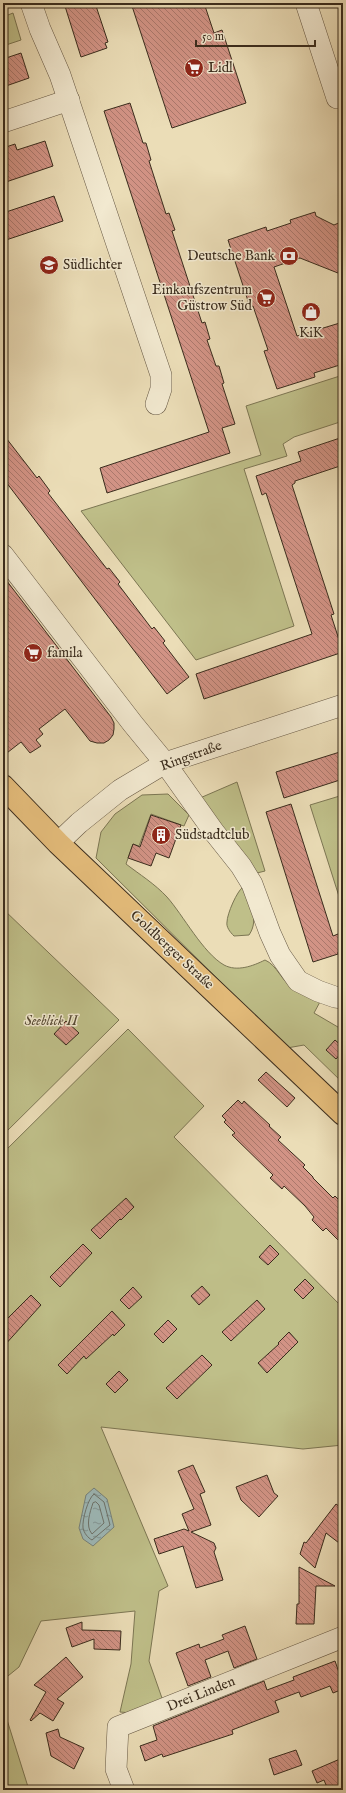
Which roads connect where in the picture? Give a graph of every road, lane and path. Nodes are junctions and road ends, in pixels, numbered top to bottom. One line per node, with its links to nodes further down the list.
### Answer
1 (31, 3): 5 (street)
2 (306, 3): 3 (street)
3 (336, 72): 4 (street)
4 (337, 98)
5 (69, 100): 6 (street); 7 (street)
6 (3, 122)
7 (156, 404)
8 (3, 555): 10 (street)
9 (343, 705): 10 (street, Ringstraße)
10 (165, 763): 12 (street, Ringstraße); 13 (street)
11 (3, 786): 12 (main road, Goldberger Straße)
12 (58, 843): 14 (main road, Goldberger Straße)
13 (343, 998)
14 (343, 1114)
15 (343, 1637): 16 (street, Drei Linden)
16 (124, 1790)

